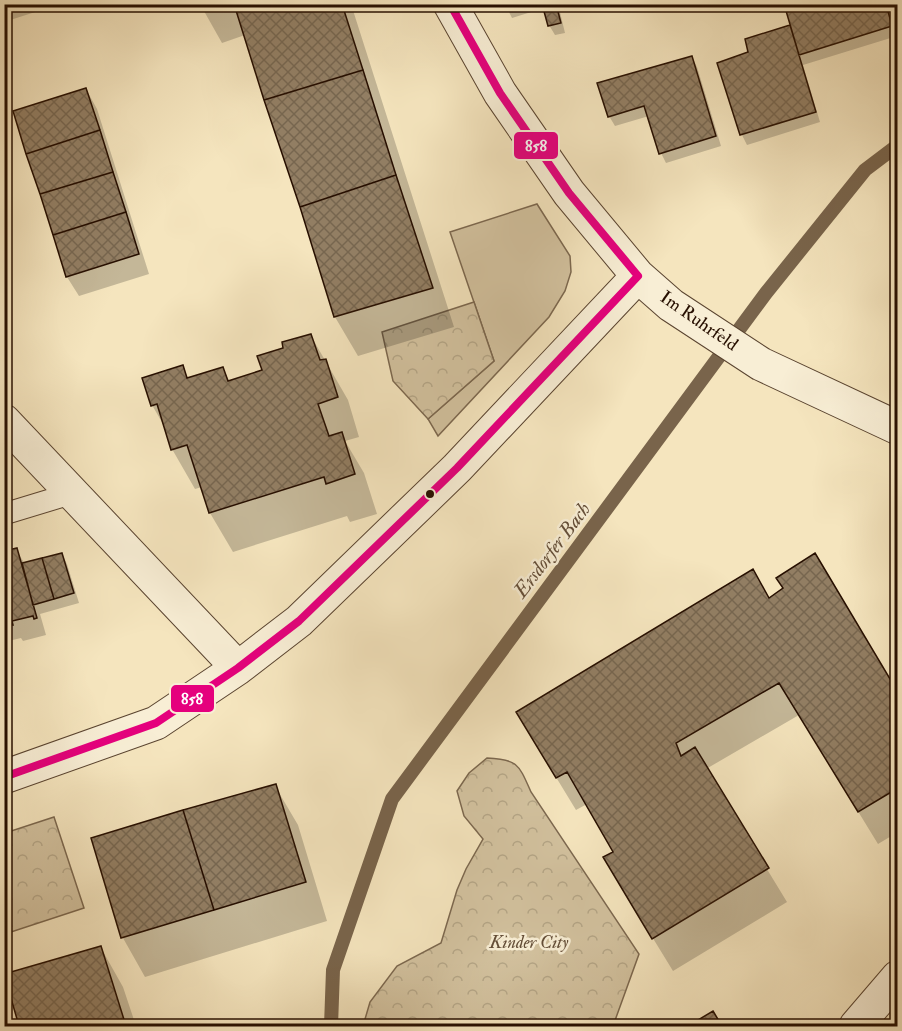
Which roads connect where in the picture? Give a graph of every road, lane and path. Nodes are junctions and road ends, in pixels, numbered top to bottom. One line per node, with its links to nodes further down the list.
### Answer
1 (450, 4): 2 (street, Im Ruhrfeld)
2 (638, 276): 4 (street, Im Ruhrfeld); 7 (street)
3 (4, 421): 5 (street)
4 (897, 428)
5 (73, 493): 6 (lane); 7 (street)
6 (4, 514)
7 (238, 668): 8 (street)
8 (4, 777)
9 (897, 977): 10 (street)
10 (856, 1026)

